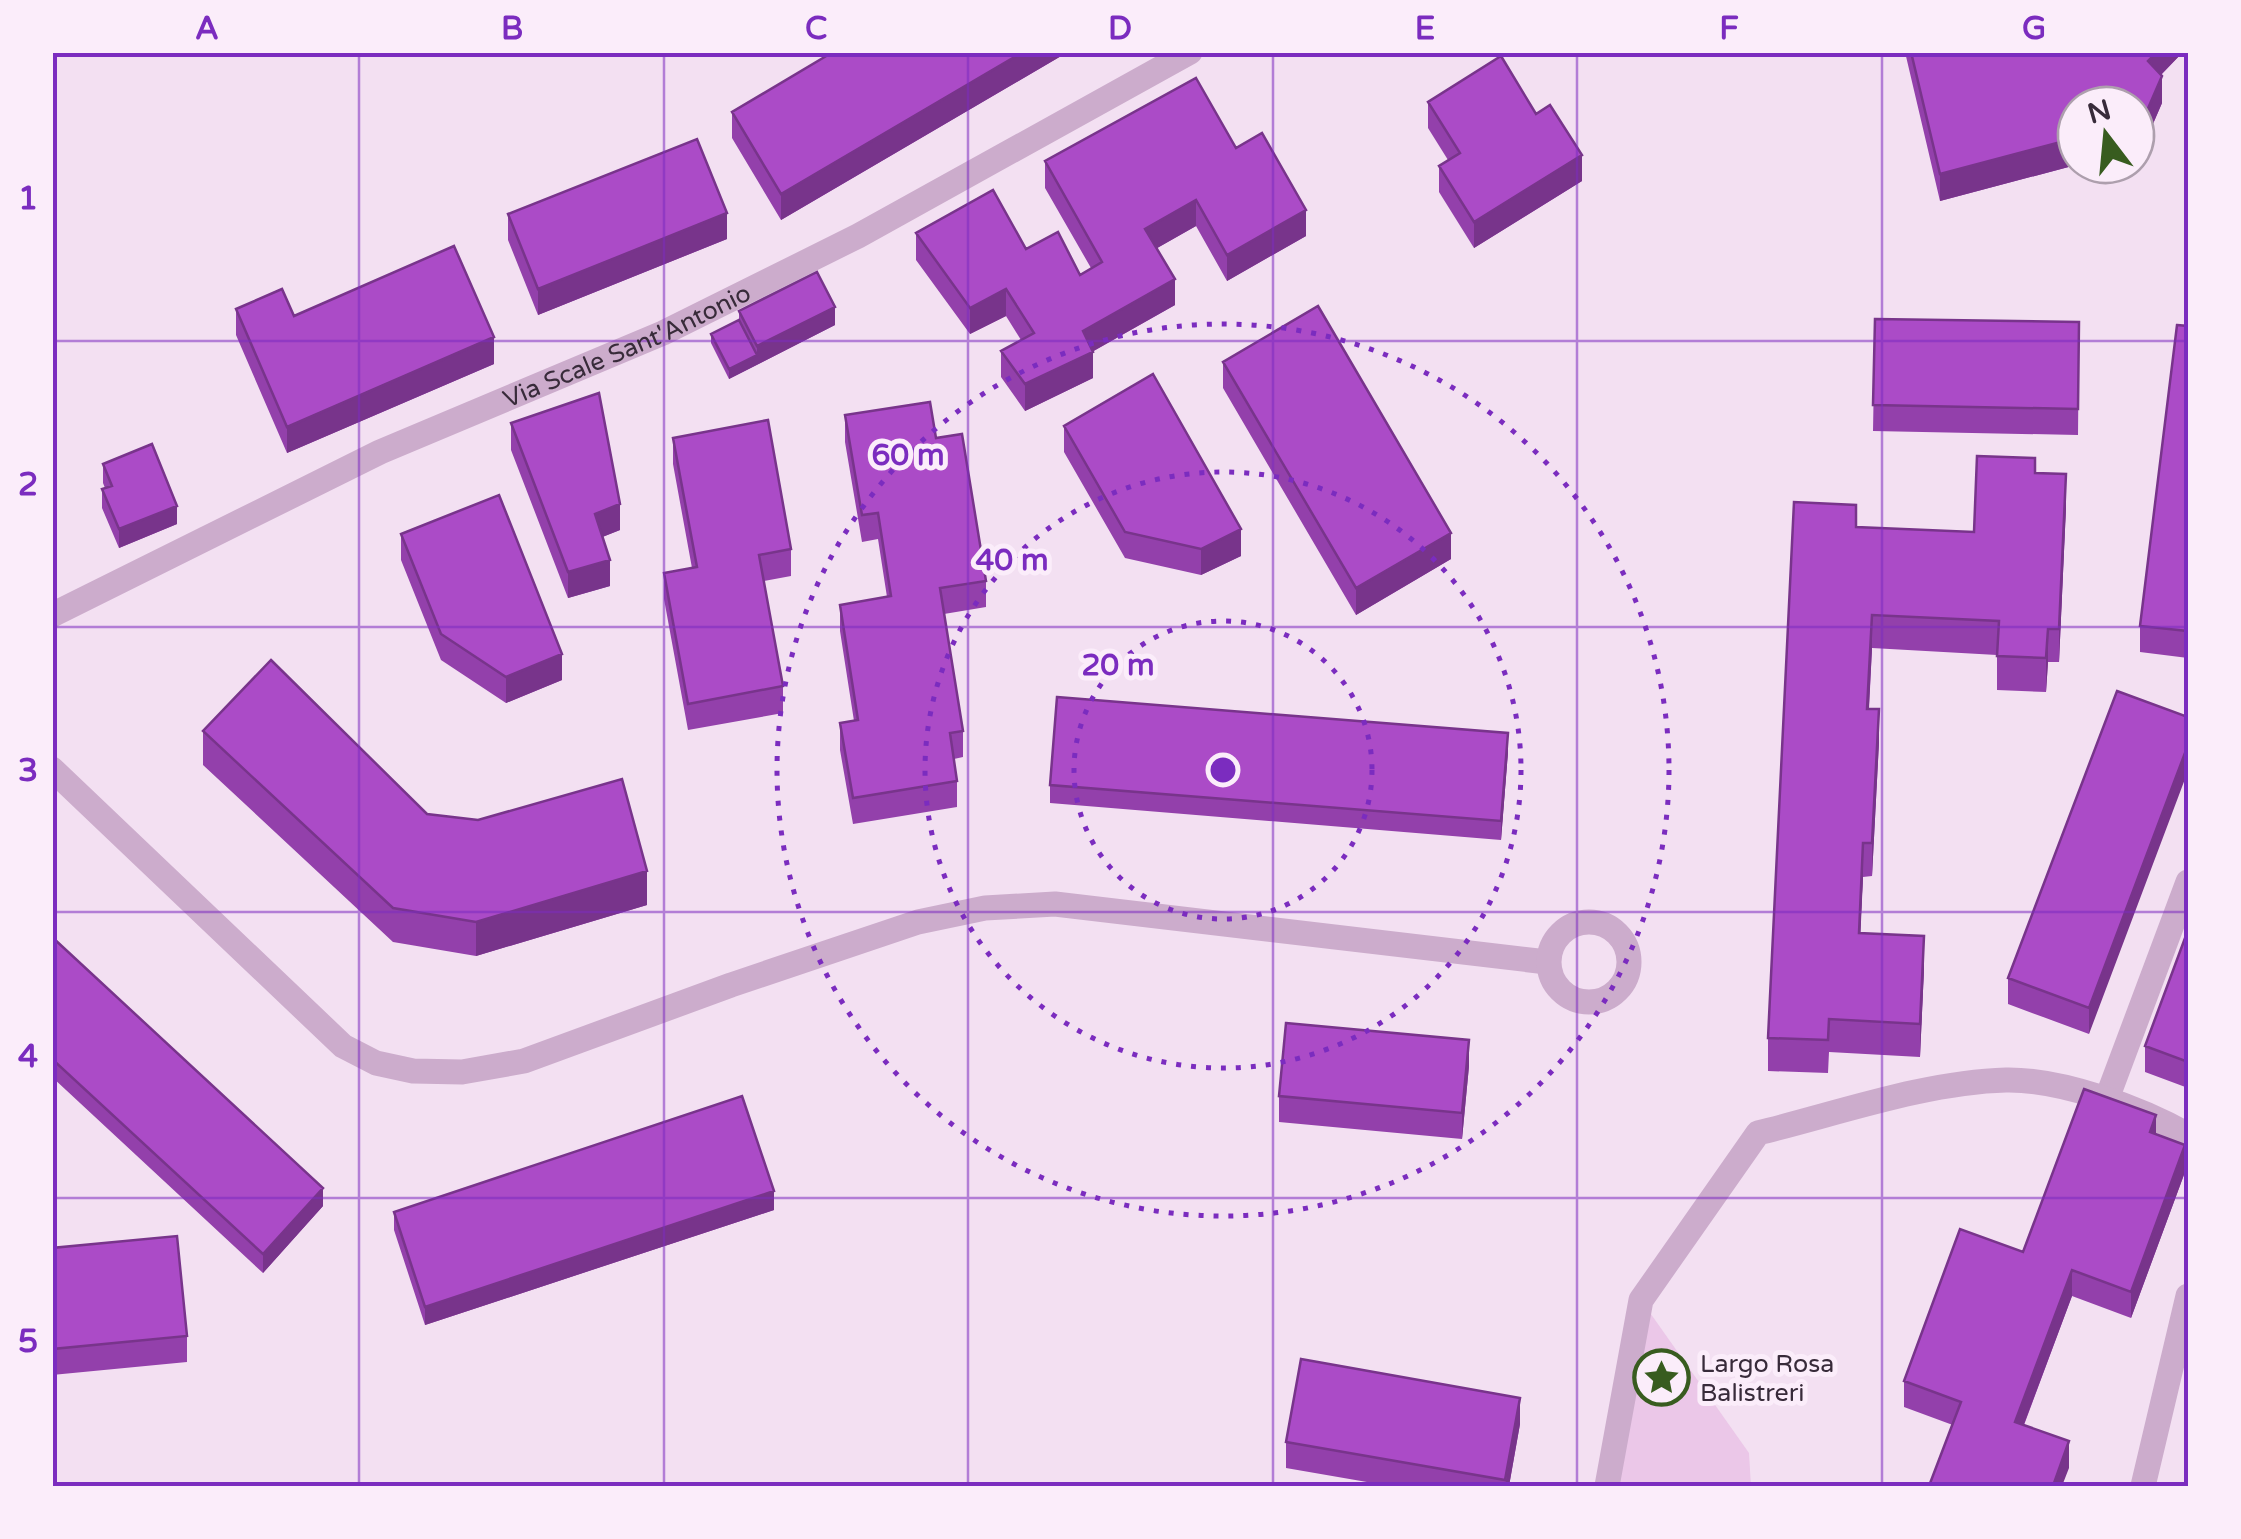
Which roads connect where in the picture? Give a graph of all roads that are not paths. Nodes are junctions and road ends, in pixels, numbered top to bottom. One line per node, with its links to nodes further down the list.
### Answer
1 (1190, 52): 2 (street, Via Scale Sant'Antonio)
2 (52, 614)
3 (52, 768): 5 (street)
4 (2188, 882): 6 (street)
5 (1547, 962)
6 (2106, 1101): 7 (street); 9 (street)
7 (2188, 1135)
8 (2188, 1296): 10 (street)
9 (1607, 1486)
10 (2143, 1486)

